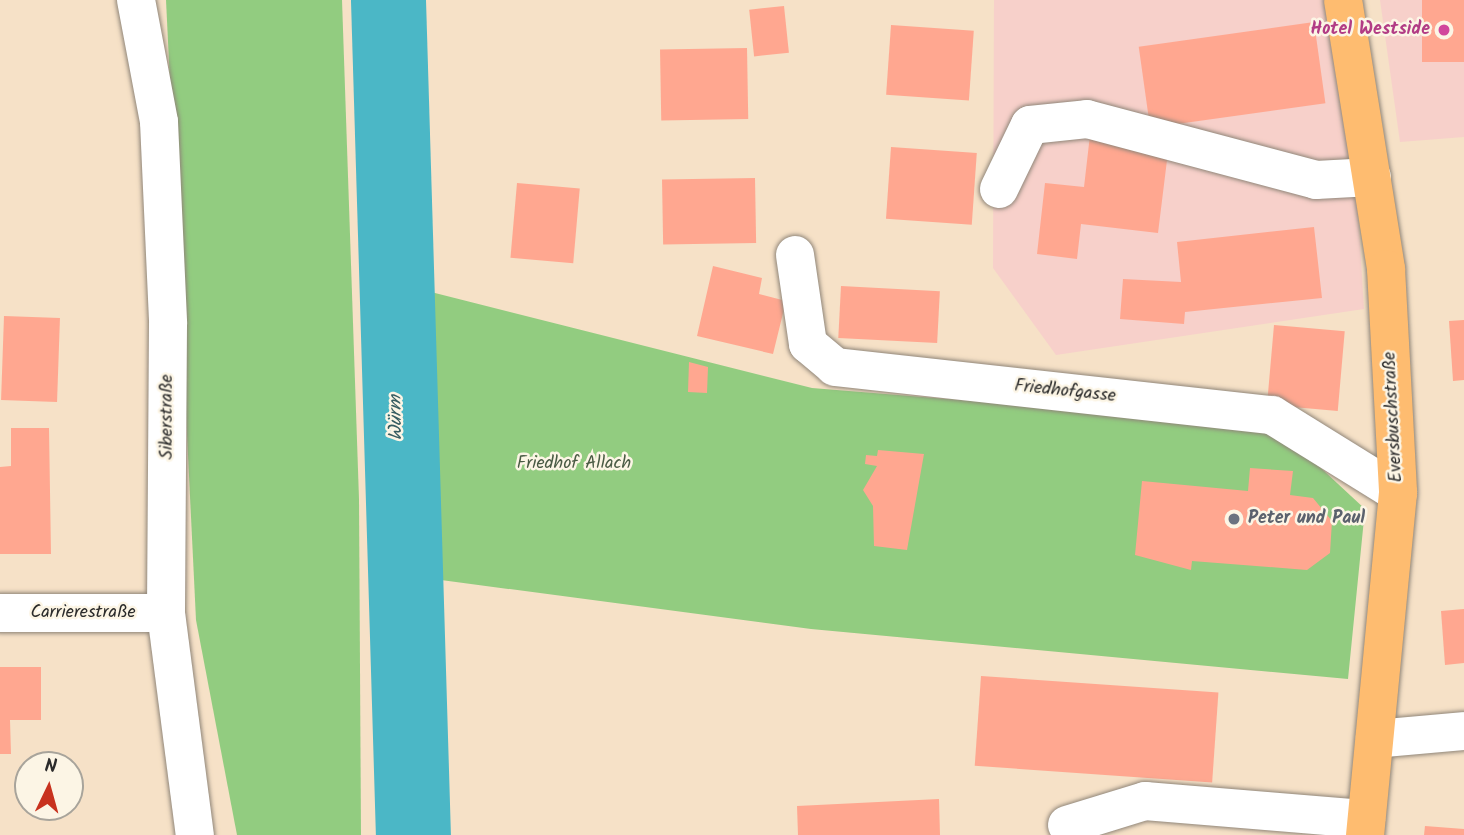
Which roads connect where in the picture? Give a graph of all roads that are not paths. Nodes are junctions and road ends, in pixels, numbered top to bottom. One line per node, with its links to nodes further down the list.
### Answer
1 (136, 0): 8 (street, Siberstraße)
2 (1343, 0): 3 (main road, Eversbuschstraße)
3 (1372, 177): 4 (street); 6 (main road, Eversbuschstraße)
4 (999, 189)
5 (795, 255): 6 (street, Friedhofgasse)
6 (1398, 493): 10 (main road, Eversbuschstraße)
7 (0, 613): 8 (street, Carrierestraße)
8 (166, 613): 13 (street, Siberstraße)
9 (1464, 731): 10 (street)
10 (1375, 739): 12 (main road, Eversbuschstraße)
11 (1067, 825): 12 (street)
12 (1366, 827)
13 (195, 835)

